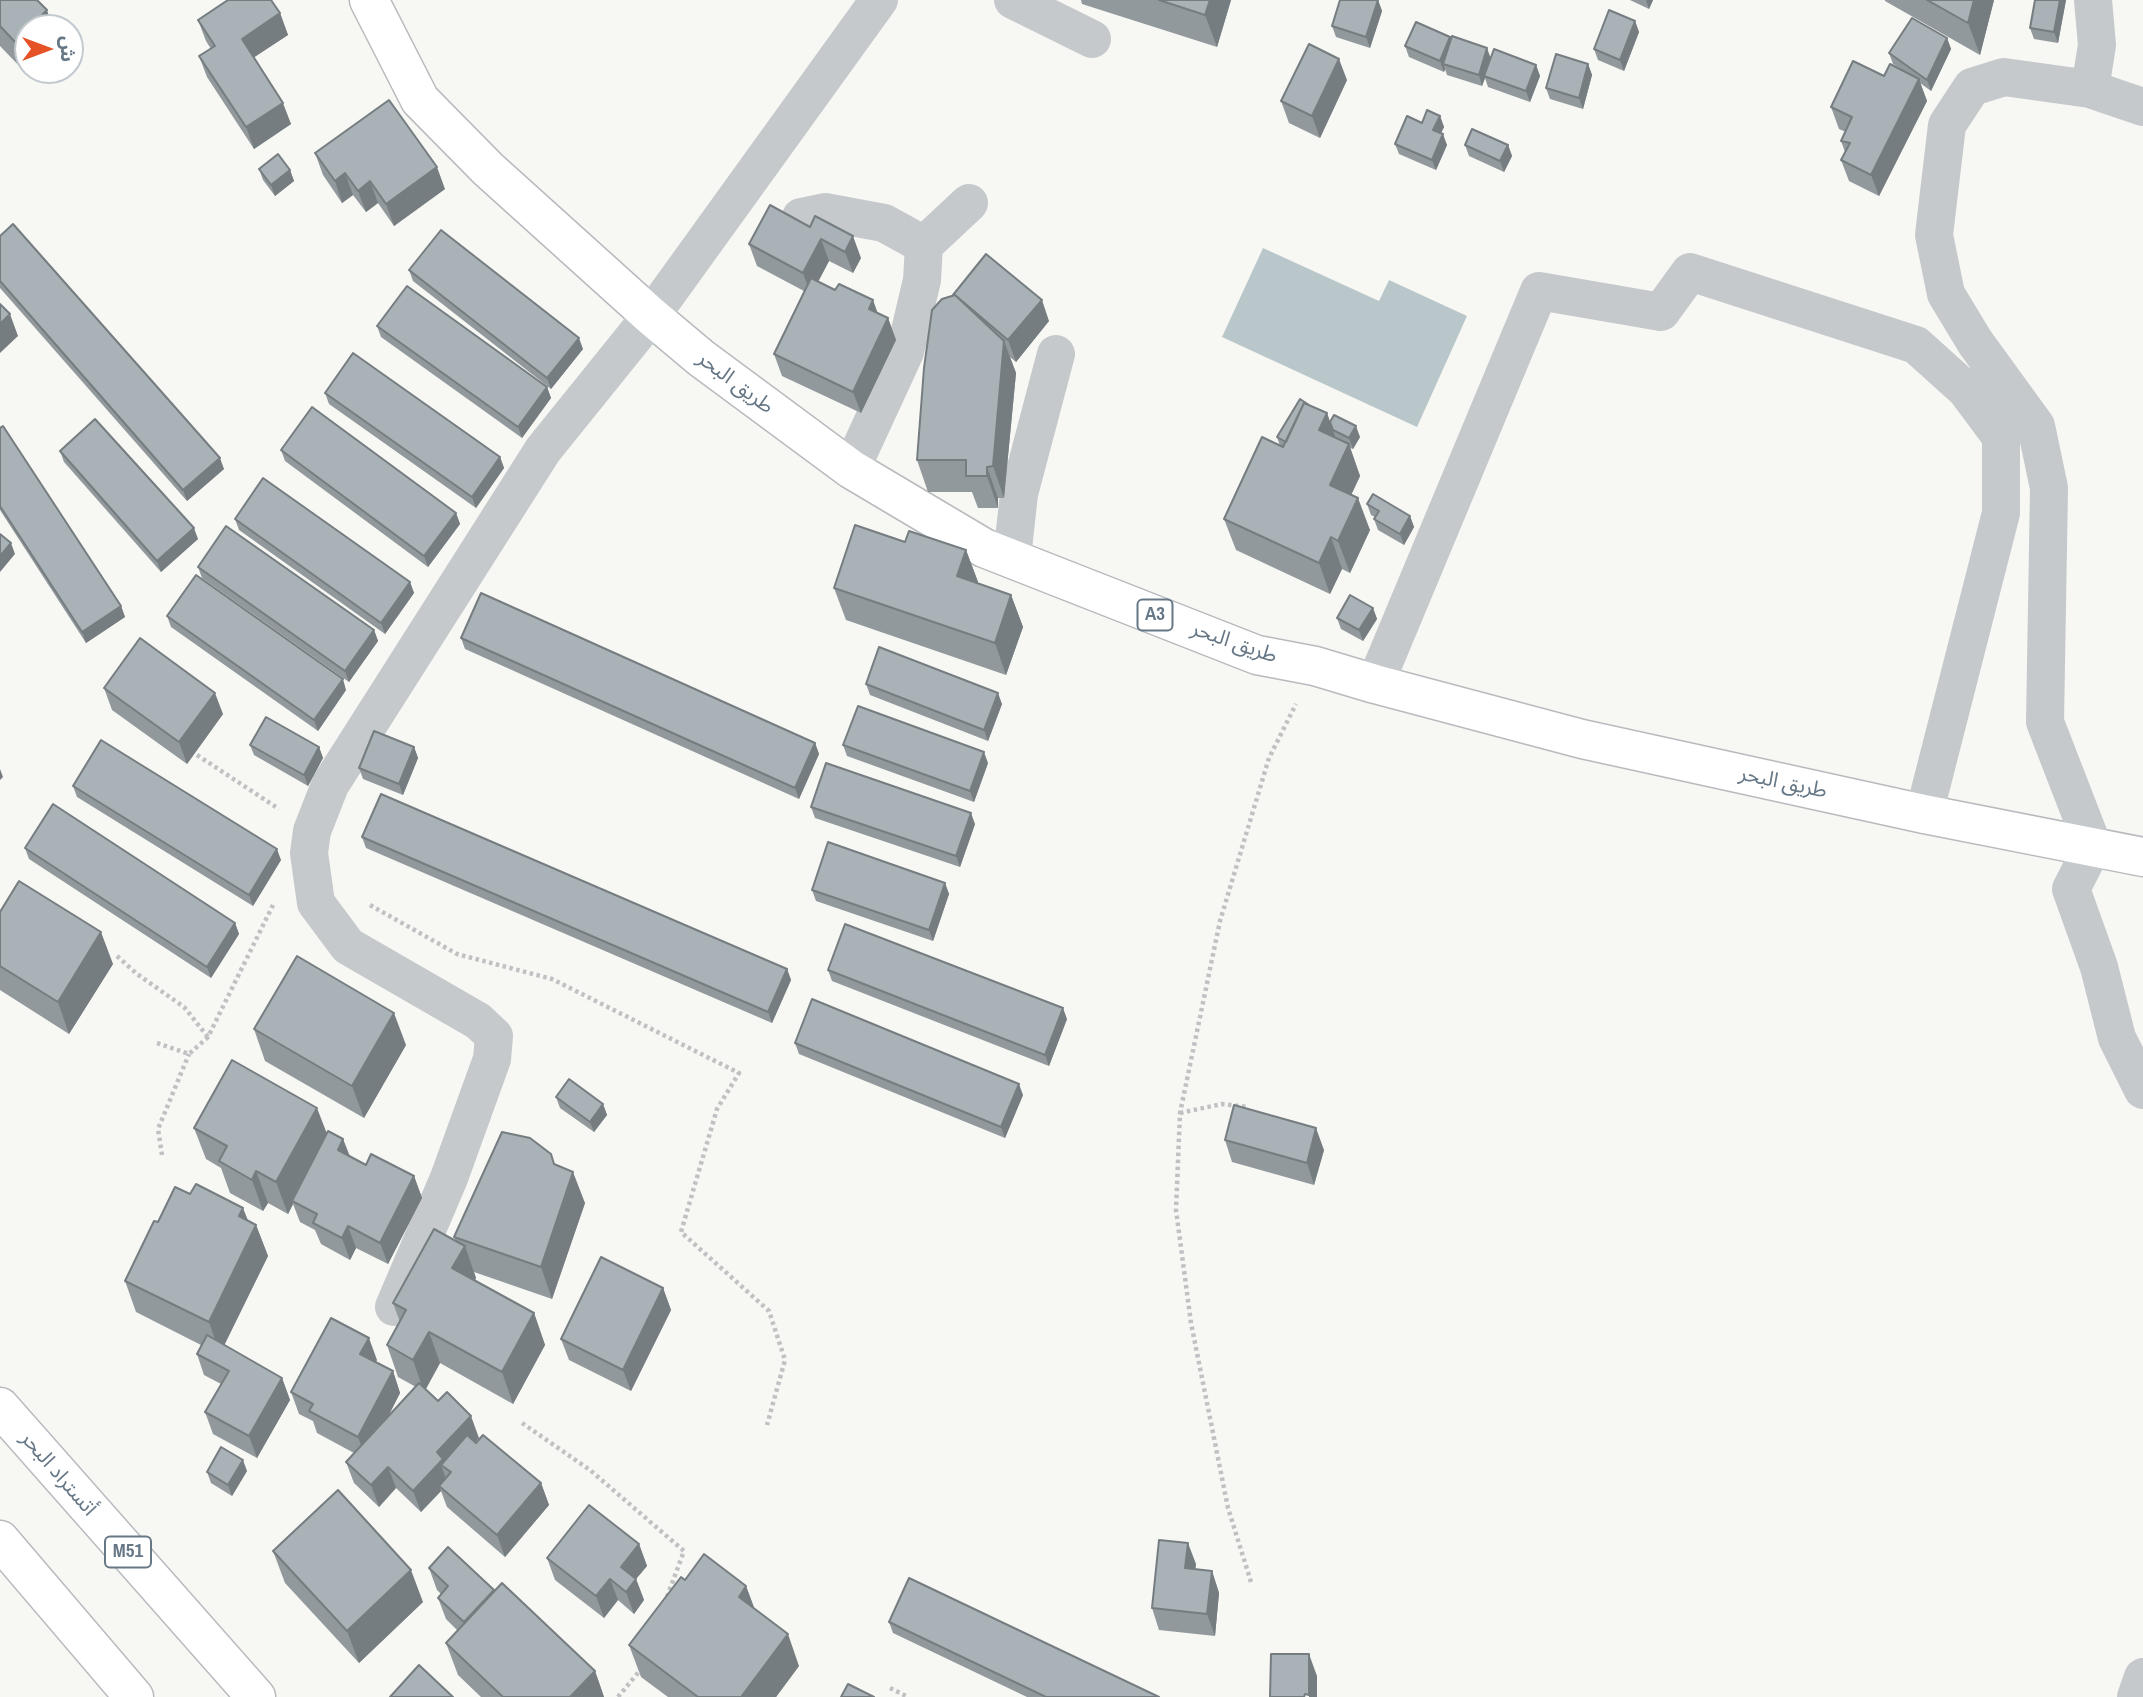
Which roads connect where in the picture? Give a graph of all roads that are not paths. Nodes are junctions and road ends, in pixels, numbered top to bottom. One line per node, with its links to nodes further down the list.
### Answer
1 (369, 0): 11 (highway, طريق البحر / A3)
2 (879, 0): 11 (street)
3 (1013, 0): 5 (street)
4 (2093, 0): 6 (street)
5 (1093, 39)
6 (2090, 89): 7 (street); 17 (street)
7 (2143, 107)
8 (969, 203): 10 (street)
9 (801, 217): 10 (street)
10 (924, 245): 13 (street)
11 (651, 316): 13 (highway, طريق البحر / A3); 20 (street)
12 (1056, 354): 14 (street)
13 (851, 469): 14 (highway, طريق البحر / A3)
14 (1012, 558): 15 (highway, طريق البحر / A3)
15 (1375, 684): 16 (highway, طريق البحر / A3); 16 (street)
16 (1924, 814): 17 (highway, طريق البحر / A3)
17 (2092, 846): 18 (highway, طريق البحر / A3); 19 (street)
18 (2143, 857)
19 (2143, 1090)
20 (394, 1307)
21 (0, 1407): 25 (highway, أتستراد البحر / M51)
22 (0, 1540): 24 (highway)
23 (2143, 1677): 26 (street)
24 (134, 1697)
25 (256, 1697)
26 (2136, 1697)

